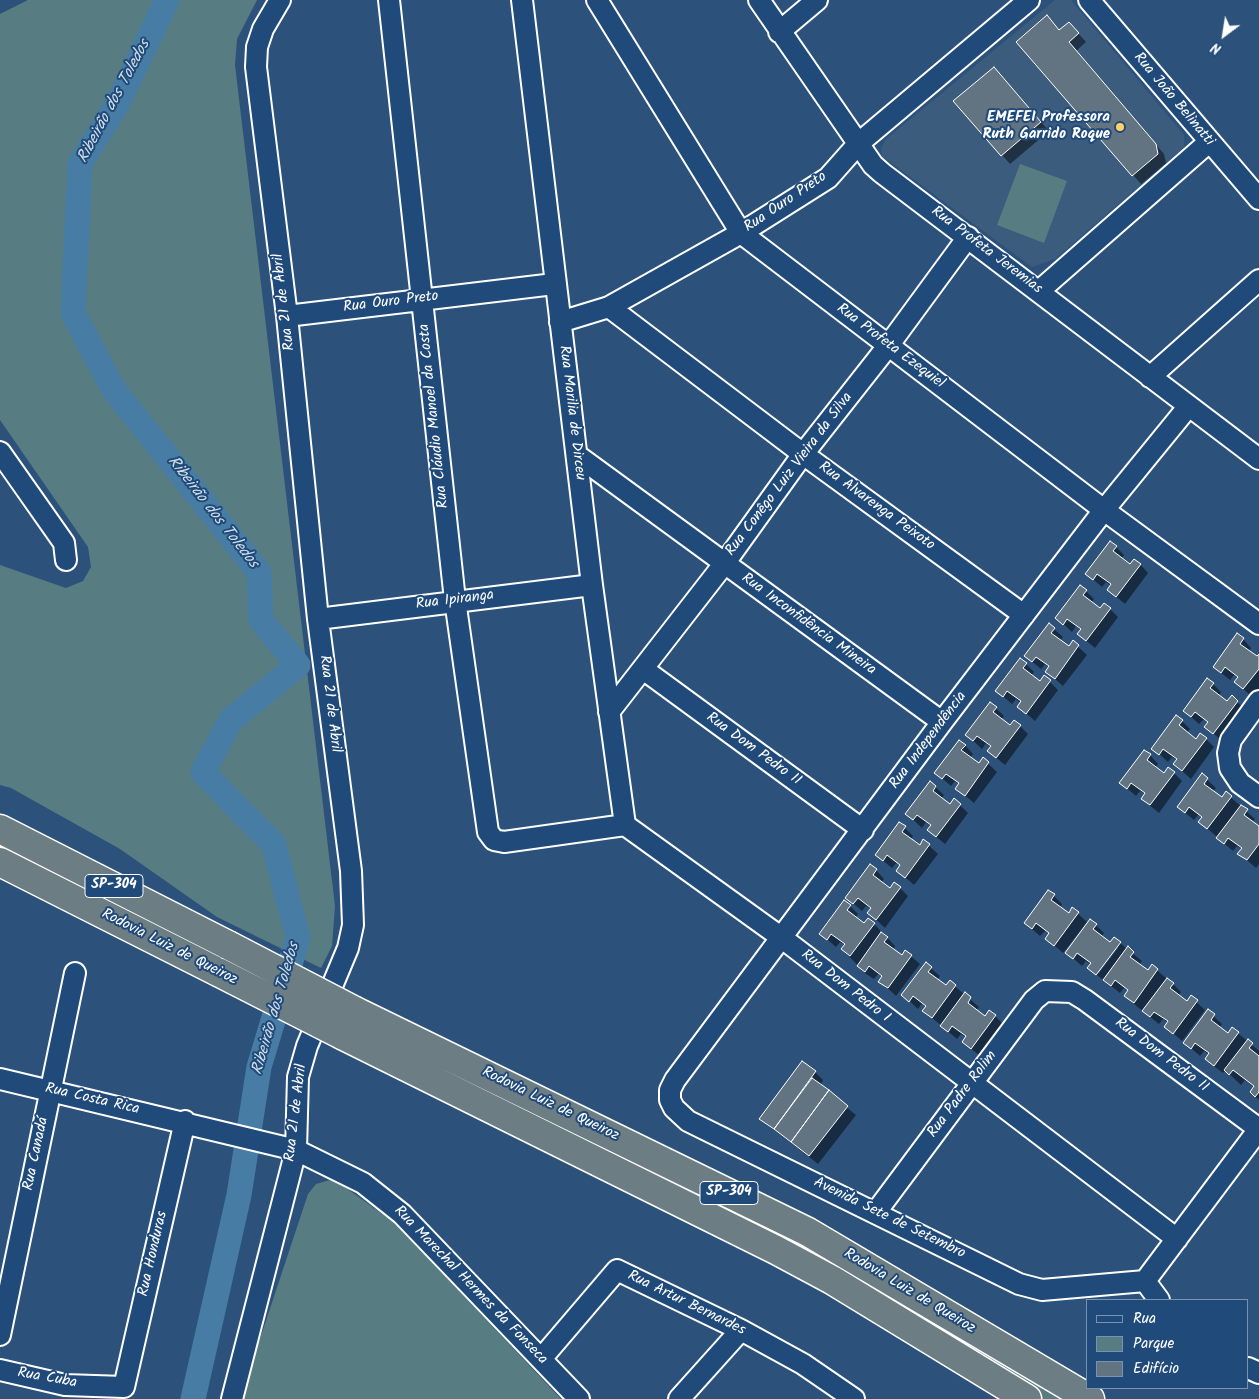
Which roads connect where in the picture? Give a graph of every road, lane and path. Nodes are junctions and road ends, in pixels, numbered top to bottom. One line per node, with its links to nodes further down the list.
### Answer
1 (280, 0): 20 (street, Rua 21 de Abril)
2 (389, 0): 18 (street, Rua Cláudio Manoel da Costa)
3 (522, 0): 16 (street, Rua Marilia de Dirceu)
4 (596, 0): 13 (street, Rua Profeta Ezequiel)
5 (759, 0): 9 (street, Rua Profeta Jeremias)
6 (817, 0): 9 (street)
7 (1029, 0): 11 (street, Rua Ouro Preto)
8 (1089, 0): 10 (street, Rua João Belinatti)
9 (779, 32): 11 (street, Rua Profeta Jeremias)
10 (1209, 142): 12 (street, Rua João Belinatti); 17 (street)
11 (859, 143): 13 (street, Rua Ouro Preto); 14 (street, Rua Profeta Jeremias)
12 (1259, 199)
13 (741, 233): 19 (street, Rua Ouro Preto); 22 (street, Rua Profeta Ezequiel)
14 (968, 237): 17 (street, Rua Profeta Jeremias); 22 (street, Rua Conêgo Luiz Vieira da Silva)
15 (1259, 280): 23 (street)
16 (554, 284): 18 (street, Rua Ouro Preto); 21 (street, Rua Marilia de Dirceu)
17 (1039, 290): 23 (street, Rua Profeta Jeremias)
18 (422, 299): 20 (street, Rua Ouro Preto); 33 (street, Rua Cláudio Manoel da Costa)
19 (608, 307): 21 (street, Rua Ouro Preto); 26 (street, Rua Alvarenga Peixoto)
20 (287, 316): 35 (street, Rua 21 de Abril)
21 (560, 322): 27 (street, Rua Marilia de Dirceu)
22 (888, 346): 26 (street, Rua Conêgo Luiz Vieira da Silva); 29 (street, Rua Profeta Ezequiel)
23 (1150, 377): 24 (street, Rua Profeta Jeremias)
24 (1188, 406): 28 (street, Rua Profeta Jeremias); 29 (street, Rua Independência)
25 (0, 452): 30 (street)
26 (803, 454): 31 (street, Rua Conêgo Luiz Vieira da Silva); 34 (street, Rua Alvarenga Peixoto)
27 (578, 456): 31 (street, Rua Inconfidência Mineira); 32 (street, Rua Marilia de Dirceu)
28 (1259, 458)
29 (1104, 510): 34 (street, Rua Independência); 36 (street, Rua Profeta Ezequiel)
30 (66, 560)
31 (724, 564): 37 (street, Rua Conêgo Luiz Vieira da Silva); 40 (street, Rua Inconfidência Mineira)
32 (592, 585): 33 (street, Rua Ipiranga); 39 (street, Rua Marilia de Dirceu)
33 (455, 600): 35 (street, Rua Ipiranga); 42 (street, Rua Cláudio Manoel da Costa)
34 (1024, 615): 40 (street, Rua Independência)
35 (318, 619): 55 (street, Rua 21 de Abril)
36 (1259, 624)
37 (643, 670): 39 (street, Rua Conêgo Luiz Vieira da Silva); 44 (street, Rua Dom Pedro II)
38 (1259, 701): 41 (street)
39 (610, 712): 42 (street, Rua Marilia de Dirceu)
40 (942, 722): 44 (street, Rua Independência)
41 (1259, 797)
42 (625, 825): 46 (street, Rua Dom Pedro I)
43 (0, 829): 70 (highway, Rodovia Luiz de Queiroz / SP-304, bridge)
44 (862, 830): 46 (street, Rua Independência)
45 (0, 862): 69 (highway, Rodovia Luiz de Queiroz / SP-304, bridge)
46 (782, 938): 50 (street, Rua Independência); 51 (street, Rua Dom Pedro I)
47 (75, 973): 52 (street, Rua Canadá)
48 (1058, 990): 51 (street, Rua Padre Rolim); 54 (street, Rua Dom Pedro II)
49 (0, 1078): 52 (street, Rua Costa Rica)
50 (675, 1080): 56 (street, Avenida Sete de Setembro)
51 (971, 1084): 56 (street, Rua Padre Rolim); 57 (street, Rua Dom Pedro I)
52 (50, 1091): 53 (street, Rua Costa Rica); 61 (street, Rua Canadá)
53 (185, 1121): 55 (street, Rua Marechal Hermes da Fonseca); 64 (street, Rua Honduras)
54 (1259, 1129): 57 (street)
55 (296, 1150): 62 (street, Rua Marechal Hermes da Fonseca); 65 (street, Rua 21 de Abril)
56 (876, 1212): 58 (street, Avenida Sete de Setembro)
57 (1176, 1238): 58 (street)
58 (1145, 1281): 59 (street)
59 (1158, 1299)
60 (741, 1330): 62 (street, Rua Artur Bernardes); 67 (street); 68 (street, Rua Artur Bernardes)
61 (0, 1335)
62 (541, 1359): 66 (street, Rua Marechal Hermes da Fonseca)
63 (0, 1370): 64 (street, Rua Cuba)
64 (124, 1387)
65 (232, 1399)
66 (579, 1399)
67 (679, 1399)
68 (854, 1399)
69 (1027, 1399)
70 (1090, 1399)

